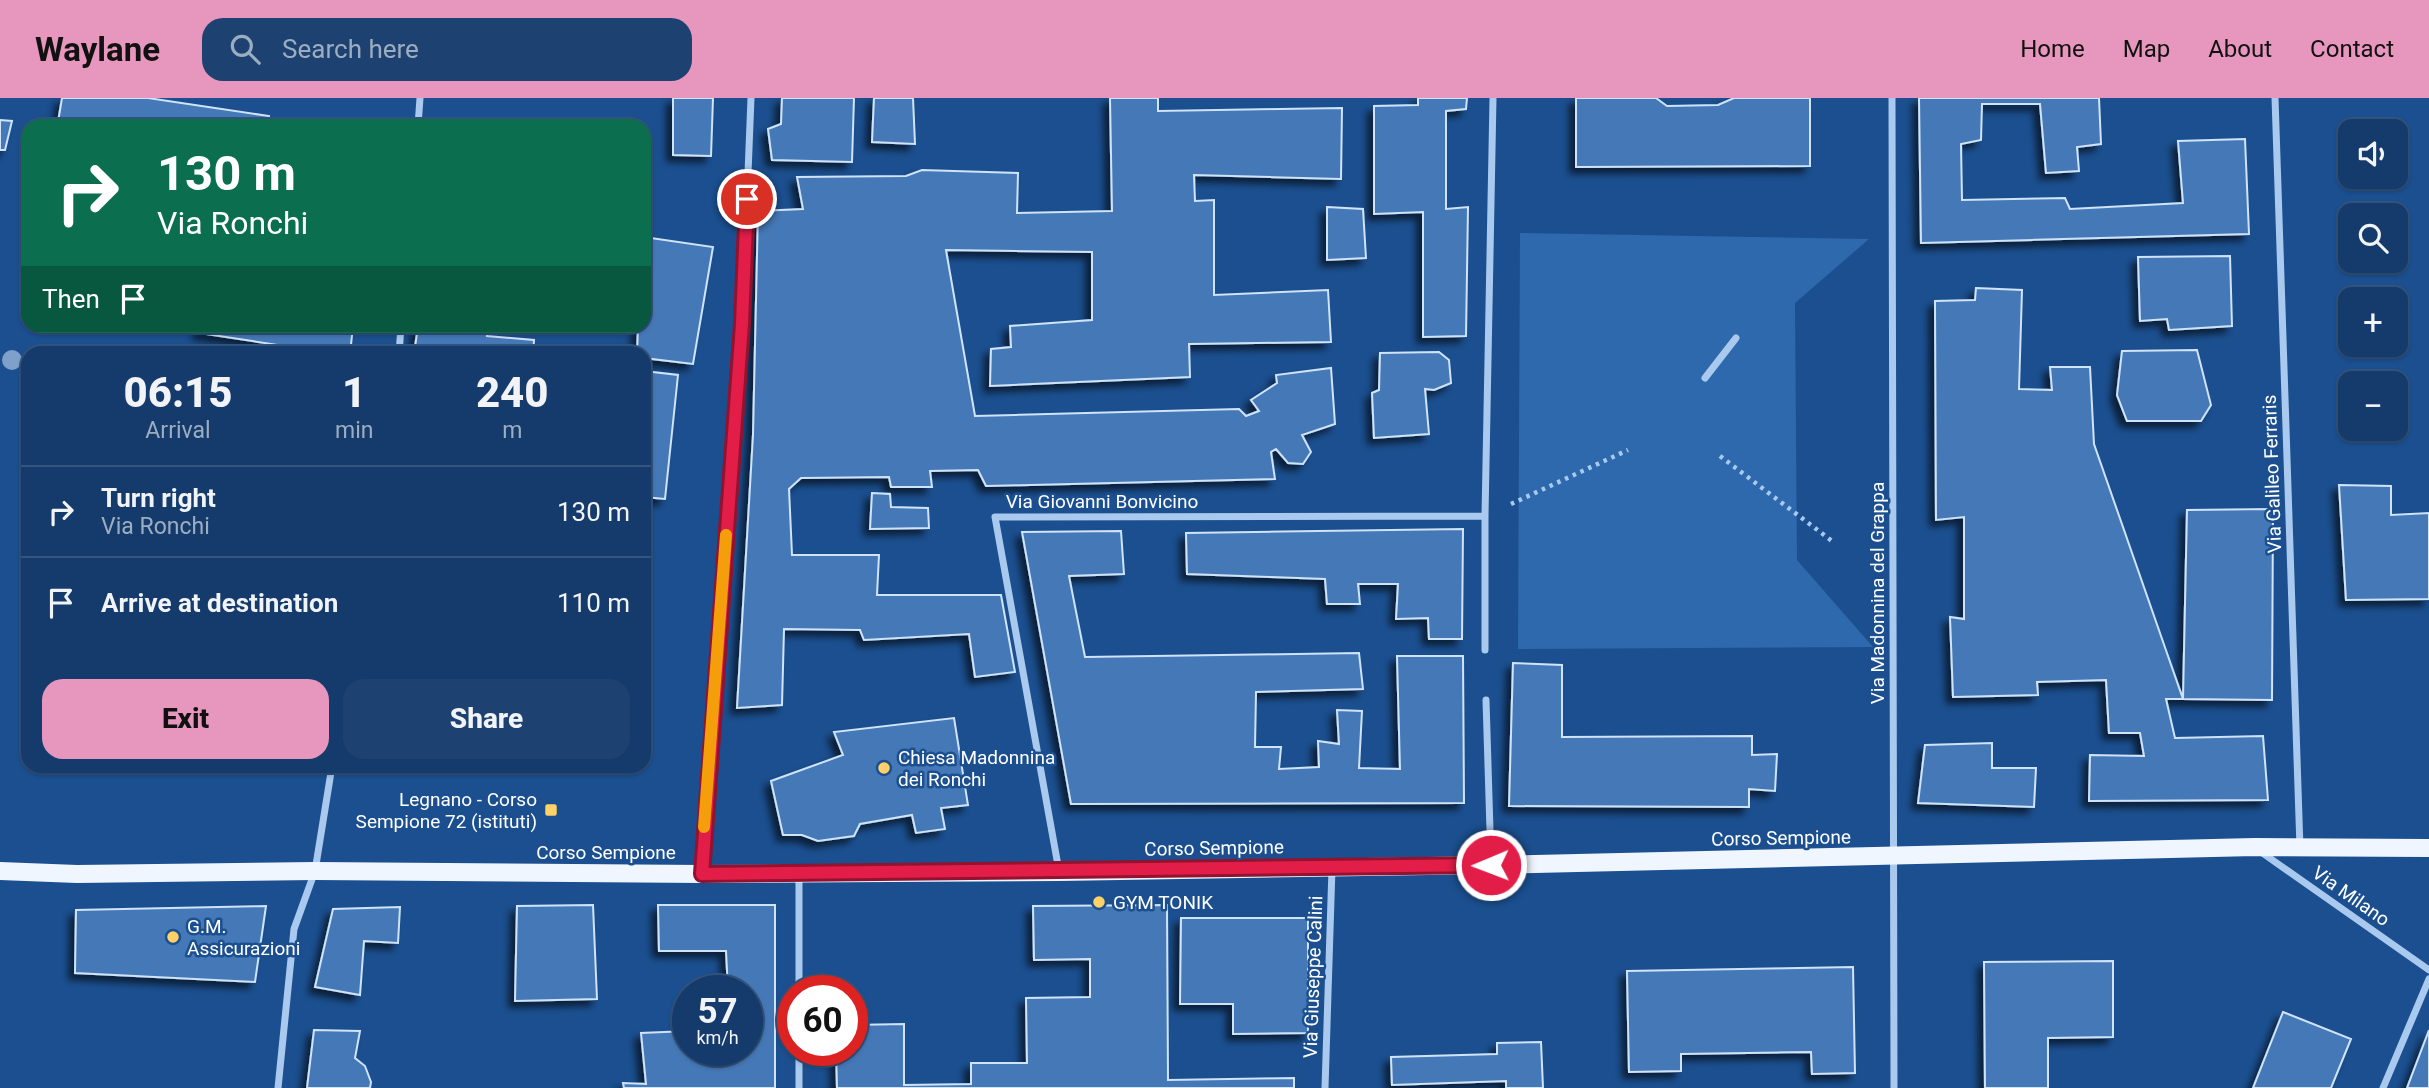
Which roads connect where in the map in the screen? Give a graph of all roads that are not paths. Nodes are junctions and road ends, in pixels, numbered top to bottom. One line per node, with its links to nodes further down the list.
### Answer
1 (420, 98): 6 (street)
2 (751, 98): 23 (street)
3 (1493, 98): 9 (street)
4 (1892, 98): 16 (street, Via Madonnina del Grappa)
5 (2275, 98): 14 (street, Via Galileo Ferraris)
6 (418, 119)
7 (1736, 338): 8 (street)
8 (1705, 378)
9 (1485, 516): 10 (street); 22 (street, Via Giovanni Bonvicino)
10 (1485, 650)
11 (1486, 700): 17 (street)
12 (331, 773): 20 (street)
13 (2255, 847): 14 (main road, Corso Sempione); 16 (main road, Corso Sempione); 24 (street, Via Milano)
14 (2300, 848): 15 (main road, Corso Sempione)
15 (2429, 848)
16 (1892, 857): 17 (main road, Corso Sempione); 31 (street, Via Madonnina del Grappa)
17 (1491, 865): 18 (main road, Corso Sempione)
18 (1332, 868): 22 (main road, Corso Sempione); 30 (street, Via Giuseppe Calini)
19 (0, 871): 20 (main road, Corso Sempione)
20 (315, 871): 23 (main road, Corso Sempione); 28 (street)
21 (799, 872): 22 (main road, Corso Sempione); 23 (main road, Corso Sempione); 25 (street)
22 (1059, 872)
23 (702, 874)
24 (2429, 971)
25 (799, 975)
26 (2429, 979): 32 (street)
27 (799, 1066): 29 (street)
28 (278, 1088)
29 (799, 1088)
30 (1325, 1088)
31 (1894, 1088)
32 (2383, 1088)

